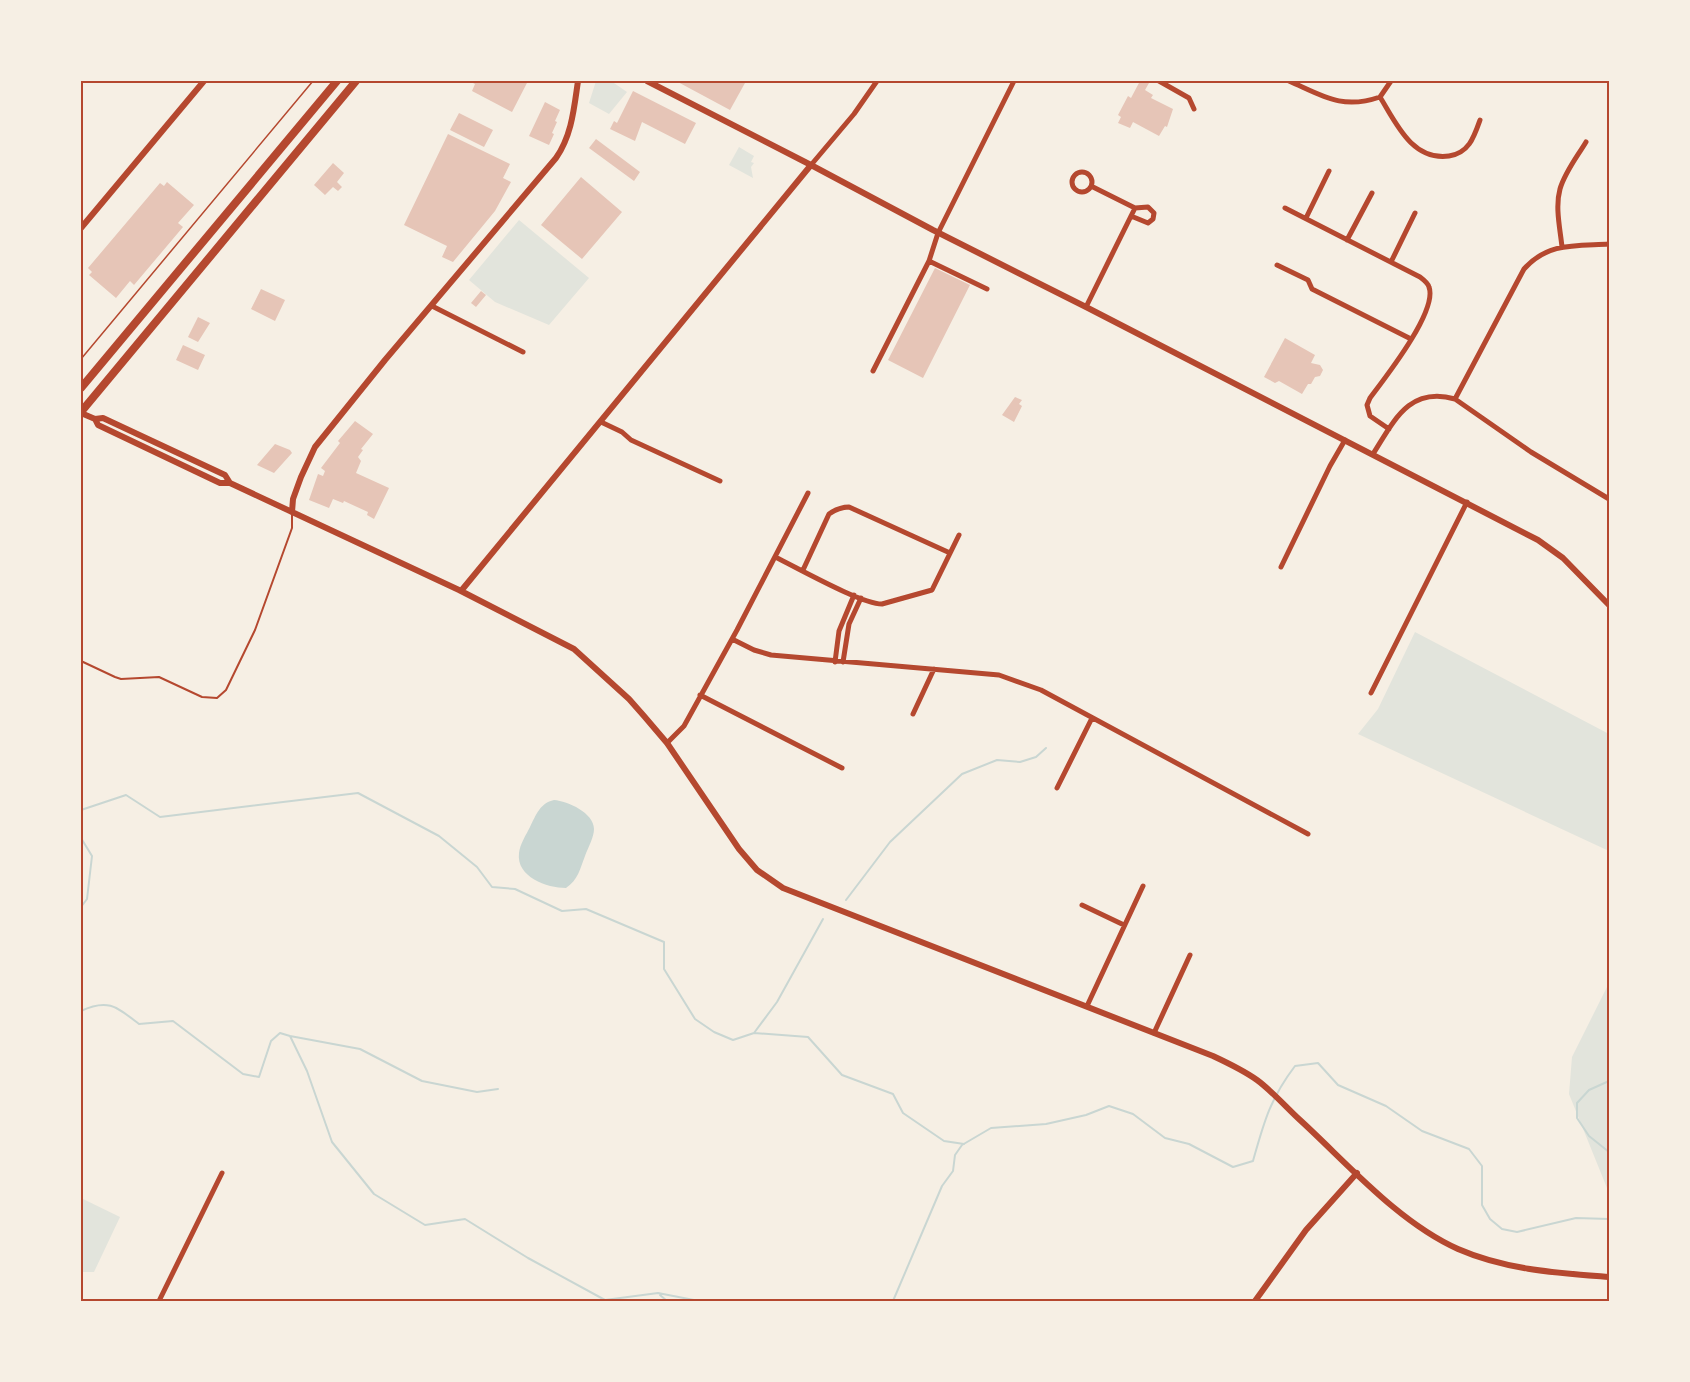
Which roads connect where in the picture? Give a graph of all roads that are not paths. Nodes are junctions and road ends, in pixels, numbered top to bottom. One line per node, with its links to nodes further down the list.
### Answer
1 (204, 81): 24 (street)
2 (337, 81): 38 (main road)
3 (356, 81): 40 (main road)
4 (578, 81): 33 (street)
5 (647, 81): 15 (street)
6 (877, 81): 15 (street)
7 (1014, 81): 25 (street)
8 (1159, 81): 12 (street)
9 (1289, 81): 11 (street)
10 (1391, 81): 11 (street)
11 (1380, 97): 13 (street)
12 (1194, 109)
13 (1480, 120)
14 (1586, 142): 28 (street)
15 (811, 165): 25 (street); 41 (street)
16 (1329, 171): 23 (street)
17 (1090, 186): 19 (street)
18 (1372, 194): 26 (street)
19 (1135, 208): 22 (street); 22 (street)
20 (1285, 208): 23 (street)
21 (1415, 213): 30 (street)
22 (1131, 216): 34 (street)
23 (1306, 218): 26 (street)
24 (81, 228)
25 (938, 233): 29 (street); 34 (street)
26 (1347, 240): 30 (street)
27 (1609, 244): 28 (street)
28 (1562, 247): 39 (street)
29 (928, 261): 32 (street); 37 (street)
30 (1391, 262): 35 (street)
31 (1277, 265): 35 (street)
32 (987, 289)
33 (432, 306): 36 (street); 49 (street)
34 (1086, 307): 43 (street)
35 (1411, 339): 42 (street)
36 (523, 352)
37 (873, 371)
38 (81, 388)
39 (1455, 399): 42 (street); 47 (street)
40 (81, 412): 49 (street)
41 (601, 422): 45 (street); 55 (street)
42 (1389, 429): 44 (street)
43 (1345, 440): 44 (street); 53 (street)
44 (1373, 454): 48 (street)
45 (720, 481)
46 (808, 493): 52 (street)
47 (1609, 499)
48 (1467, 502): 58 (street); 64 (street)
49 (292, 512): 55 (street); 60 (lane)
50 (959, 535): 51 (street)
51 (950, 553): 54 (street); 57 (street)
52 (775, 557): 54 (street); 59 (street)
53 (1281, 567)
54 (803, 570): 56 (street)
55 (461, 591): 68 (street)
56 (854, 595): 57 (street); 61 (street)
57 (861, 598): 62 (street)
58 (1609, 605)
59 (732, 639): 61 (street); 65 (street)
60 (81, 661)
61 (835, 662): 62 (street)
62 (843, 662): 63 (street)
63 (934, 669): 66 (street); 67 (street)
64 (1371, 693)
65 (700, 695): 68 (street); 69 (street)
66 (913, 714)
67 (1092, 718): 70 (street); 71 (street)
68 (667, 743): 76 (street)
69 (842, 768)
70 (1057, 788)
71 (1308, 834)
72 (1143, 886): 74 (street)
73 (1082, 905): 74 (street)
74 (1124, 925): 76 (street)
75 (1190, 955): 77 (street)
76 (1087, 1006): 77 (street)
77 (1154, 1033): 79 (street)
78 (222, 1173): 81 (street)
79 (1357, 1173): 80 (street); 82 (street)
80 (1609, 1277)
81 (159, 1301)
82 (1255, 1301)

